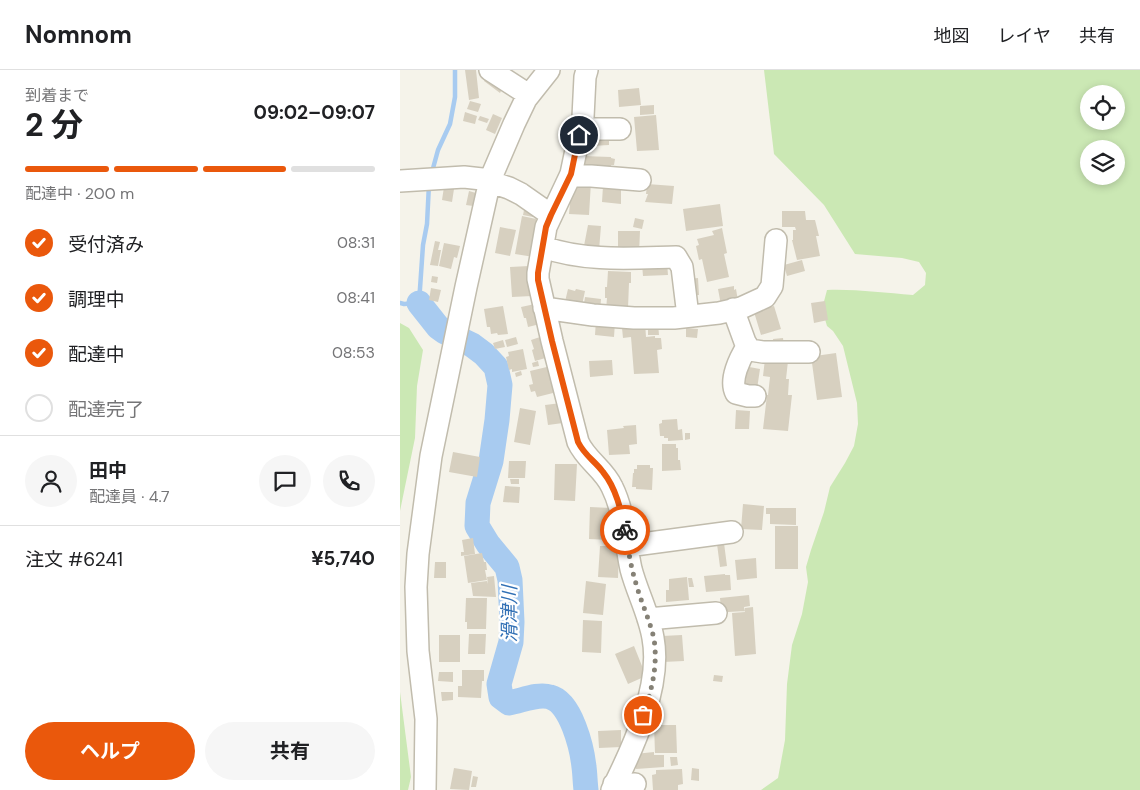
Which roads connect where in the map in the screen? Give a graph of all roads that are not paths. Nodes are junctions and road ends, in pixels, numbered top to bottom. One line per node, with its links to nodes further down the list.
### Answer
1 (490, 70): 4 (street)
2 (549, 70): 4 (street)
3 (587, 70): 5 (street)
4 (529, 95): 10 (street)
5 (581, 129): 6 (street); 7 (street)
6 (620, 129)
7 (570, 176): 8 (street); 11 (street)
8 (640, 180)
9 (400, 181): 10 (street)
10 (490, 182): 11 (street); 25 (street)
11 (551, 215): 13 (street)
12 (776, 240): 15 (street)
13 (543, 246): 14 (street); 16 (street)
14 (544, 308): 16 (street); 21 (street)
15 (733, 310): 16 (street); 17 (street)
16 (688, 316)
17 (747, 347): 18 (street); 19 (street)
18 (809, 352)
19 (756, 396)
20 (732, 532): 21 (street)
21 (627, 546): 23 (street)
22 (716, 614): 23 (street)
23 (648, 618): 24 (street)
24 (620, 786)
25 (424, 790)

